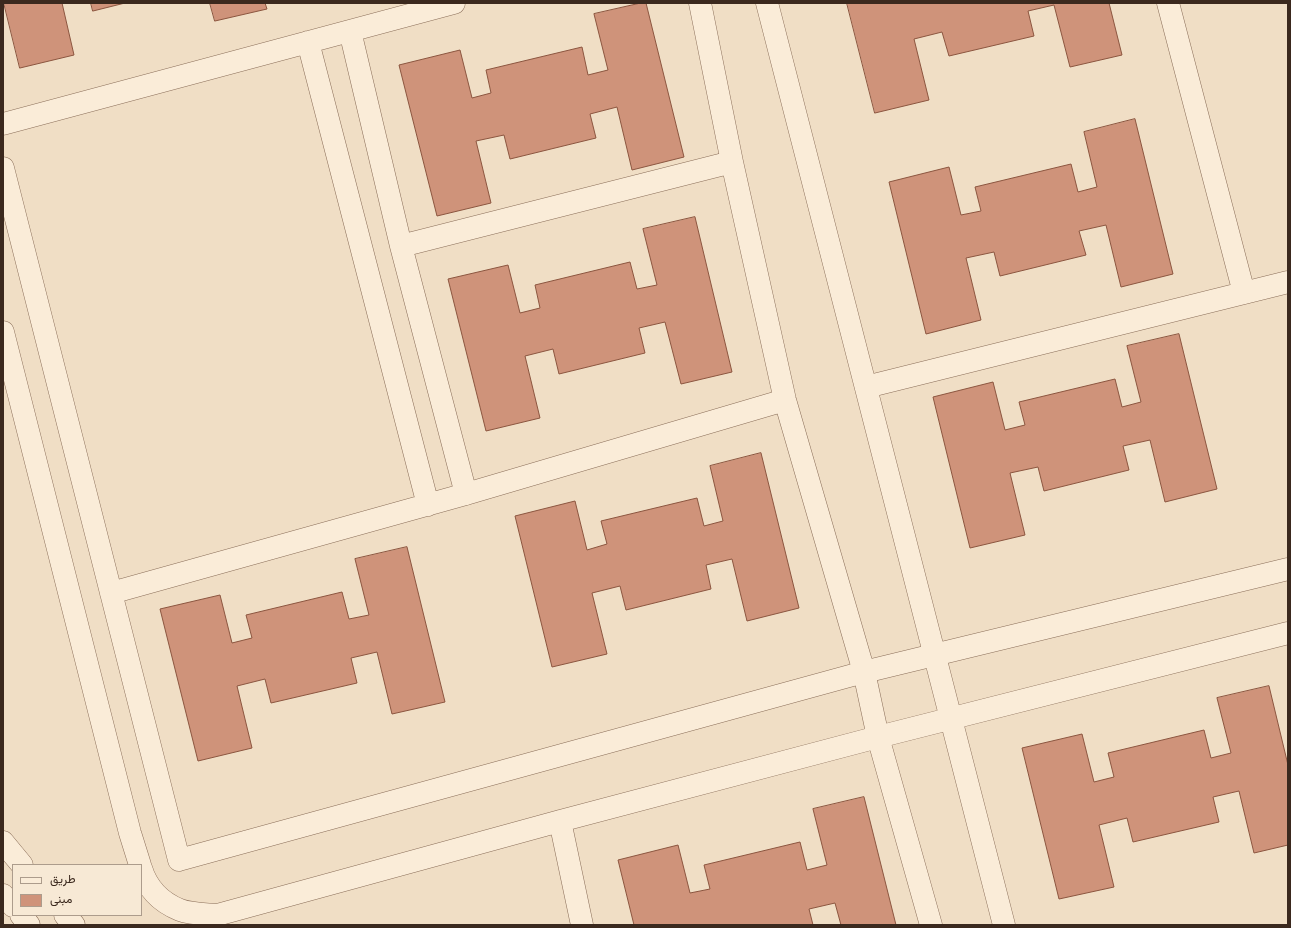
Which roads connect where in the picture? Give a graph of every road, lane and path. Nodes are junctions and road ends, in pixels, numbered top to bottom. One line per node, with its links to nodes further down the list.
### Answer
1 (454, 3): 5 (street)
2 (700, 3): 8 (street)
3 (767, 3): 14 (street)
4 (1168, 3): 12 (street)
5 (350, 31): 6 (street); 10 (street)
6 (308, 42): 7 (street); 17 (street)
7 (3, 124)
8 (732, 162): 10 (street); 15 (street)
9 (3, 168): 19 (street)
10 (401, 246): 16 (street)
11 (1288, 282): 12 (street)
12 (1244, 293): 14 (street)
13 (3, 332): 28 (street)
14 (866, 387): 21 (street)
15 (785, 400): 16 (street); 22 (street)
16 (466, 494): 17 (street)
17 (428, 505): 19 (street)
18 (1288, 569): 21 (street)
19 (111, 593): 22 (street)
20 (1288, 633): 23 (street)
21 (935, 656): 22 (street); 23 (street)
22 (864, 672): 24 (street)
23 (951, 718): 24 (street); 38 (street)
24 (878, 737): 25 (street); 37 (street)
25 (560, 821): 29 (street); 36 (street)
26 (3, 842): 27 (street)
27 (21, 864)
28 (140, 864)
29 (142, 871)
30 (3, 894): 31 (street)
31 (12, 905)
32 (22, 916): 34 (street)
33 (66, 916): 35 (street)
34 (29, 925)
35 (74, 925)
36 (582, 925)
37 (931, 925)
38 (1004, 925)

